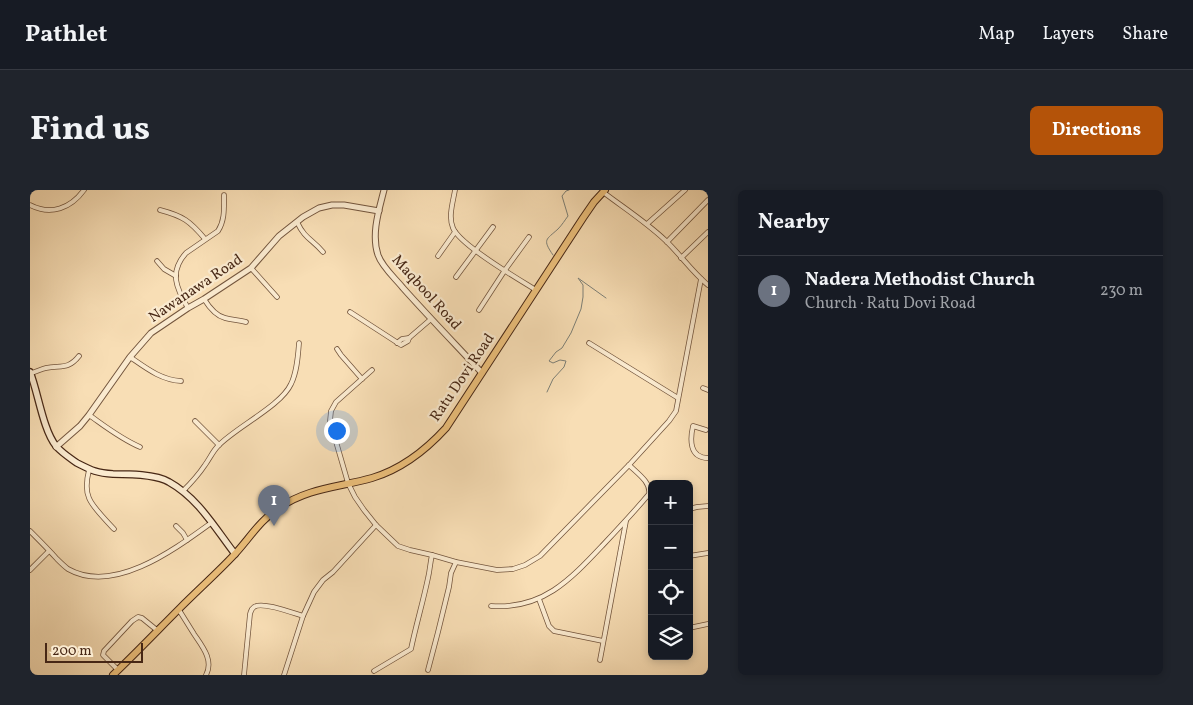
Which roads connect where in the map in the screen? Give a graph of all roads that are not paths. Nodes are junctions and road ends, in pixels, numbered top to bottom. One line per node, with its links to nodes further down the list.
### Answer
1 (84, 190): 8 (street)
2 (384, 190): 10 (street, Maqbool Road)
3 (456, 190): 14 (street)
4 (685, 190): 12 (street)
5 (604, 191): 12 (street); 30 (main road, Ratu Dovi Road)
6 (224, 195): 17 (street)
7 (708, 200): 18 (street)
8 (30, 205)
9 (160, 210): 17 (street)
10 (379, 211): 11 (street, Nawanawa Road); 36 (street, Maqbool Road)
11 (297, 222): 20 (street); 24 (street, Nawanawa Road)
12 (647, 224): 18 (street)
13 (493, 227): 19 (street)
14 (455, 232): 19 (street); 21 (street)
15 (708, 232): 22 (street)
16 (529, 236): 25 (street)
17 (205, 239): 26 (street)
18 (667, 242): 22 (street)
19 (475, 250): 25 (street); 27 (street)
20 (323, 252)
21 (438, 256)
22 (681, 258): 28 (street)
23 (157, 261): 26 (street)
24 (251, 268): 31 (street); 32 (street, Nawanawa Road)
25 (504, 270): 30 (street); 34 (street)
26 (176, 276): 33 (street)
27 (456, 277)
28 (700, 279): 29 (street); 50 (street)
29 (708, 285)
30 (536, 290): 45 (main road, Ratu Dovi Road)
31 (278, 297)
32 (204, 299): 33 (street, Nawanawa Road); 37 (street)
33 (188, 308): 42 (street, Nawanawa Road)
34 (479, 310)
35 (350, 312): 36 (street)
36 (431, 319): 45 (street, Maqbool Road)
37 (246, 322)
38 (299, 343): 54 (street)
39 (589, 343): 50 (street)
40 (337, 349): 46 (street)
41 (79, 356): 44 (street)
42 (130, 357): 47 (street); 51 (street, Nawanawa Road)
43 (372, 370): 46 (street)
44 (30, 372): 55 (main road)
45 (482, 373): 60 (main road, Ratu Dovi Road)
46 (362, 379): 60 (street)
47 (181, 381)
48 (703, 388): 49 (street)
49 (708, 390)
50 (678, 398): 58 (street)
51 (89, 415): 55 (street, Nawanawa Road); 56 (street)
52 (196, 421): 54 (street)
53 (706, 430): 57 (street)
54 (219, 445): 61 (street)
55 (56, 447): 59 (main road)
56 (140, 447)
57 (708, 458)
58 (629, 465): 64 (street); 76 (street)
59 (89, 470): 61 (main road); 68 (street)
60 (348, 483): 66 (street); 73 (main road, Ratu Dovi Road)
61 (183, 491): 65 (main road)
62 (708, 506): 63 (street)
63 (693, 508)
64 (626, 521): 78 (street); 85 (street)
65 (211, 523): 70 (street); 73 (main road)
66 (376, 525): 74 (street); 81 (street)
67 (176, 526): 70 (street)
68 (114, 529)
69 (30, 531): 71 (street)
70 (187, 540): 71 (street)
71 (49, 551): 77 (street)
72 (708, 553): 75 (street)
73 (235, 554): 80 (main road, Ratu Dovi Road)
74 (432, 555): 76 (street); 88 (street)
75 (693, 555)
76 (456, 562): 87 (street)
77 (30, 570)
78 (538, 599): 79 (street); 85 (street)
79 (491, 606)
80 (179, 610): 84 (main road, Ratu Dovi Road); 90 (street)
81 (303, 616): 91 (street); 92 (street)
82 (708, 624): 83 (street)
83 (693, 627)
84 (158, 630): 89 (main road, Ratu Dovi Road); 89 (street)
85 (603, 641): 86 (street)
86 (600, 660)
87 (428, 670)
88 (374, 671)
89 (116, 673)
90 (206, 675)
91 (244, 675)
92 (284, 675)

